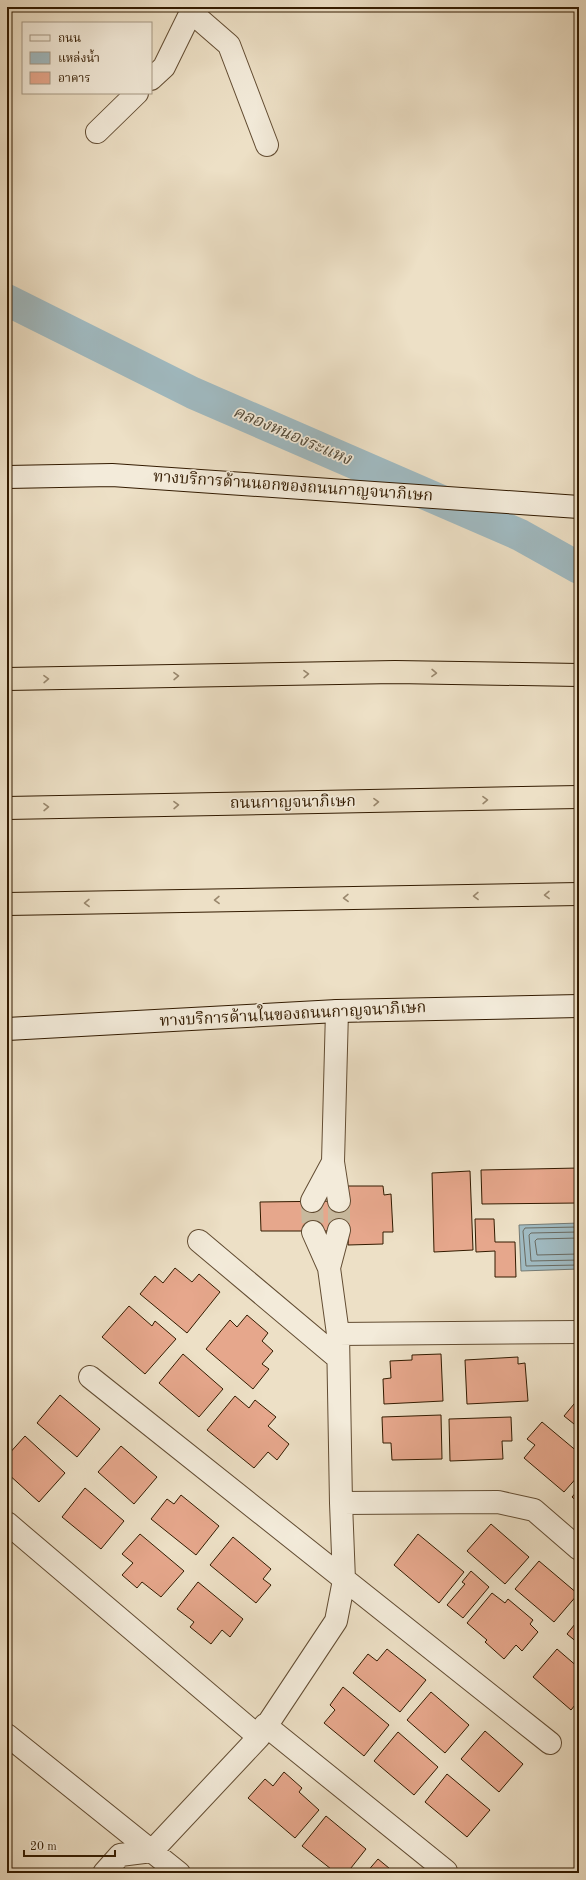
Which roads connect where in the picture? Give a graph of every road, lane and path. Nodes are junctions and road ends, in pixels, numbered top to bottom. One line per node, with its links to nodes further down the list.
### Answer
1 (191, 10): 2 (street); 5 (street)
2 (152, 78)
3 (136, 94): 4 (street)
4 (97, 132)
5 (267, 145)
6 (7, 477): 7 (street, ทางบริการด้านนอกของถนนกาญจนาภิเษก)
7 (579, 507)
8 (579, 675): 9 (highway, one-way to 8)
9 (7, 679)
10 (579, 798): 11 (highway, ถนนกาญจนาภิเษก, one-way to 10)
11 (7, 808)
12 (579, 894): 13 (highway, one-way to 13)
13 (7, 904)
14 (579, 1006): 15 (street, ทางบริการด้านในของถนนกาญจนาภิเษก)
15 (337, 1012): 16 (street, ทางบริการด้านในของถนนกาญจนาภิเษก); 17 (street)
16 (7, 1029)
17 (333, 1162): 18 (street); 19 (street)
18 (312, 1201)
19 (339, 1201)
20 (339, 1230): 23 (street)
21 (313, 1232): 23 (street)
22 (199, 1241): 26 (street)
23 (328, 1268): 25 (street)
24 (579, 1332): 25 (street)
25 (338, 1334): 26 (street)
26 (338, 1358): 28 (street)
27 (90, 1377): 31 (street)
28 (341, 1503): 30 (street); 31 (street)
29 (7, 1523): 32 (street)
30 (579, 1549)
31 (344, 1580): 32 (street); 34 (street)
32 (262, 1731): 35 (street); 36 (street)
33 (7, 1735): 35 (street)
34 (550, 1743)
35 (152, 1851): 37 (street); 38 (street); 39 (street)
36 (446, 1871)
37 (104, 1873)
38 (157, 1873)
39 (179, 1873)

